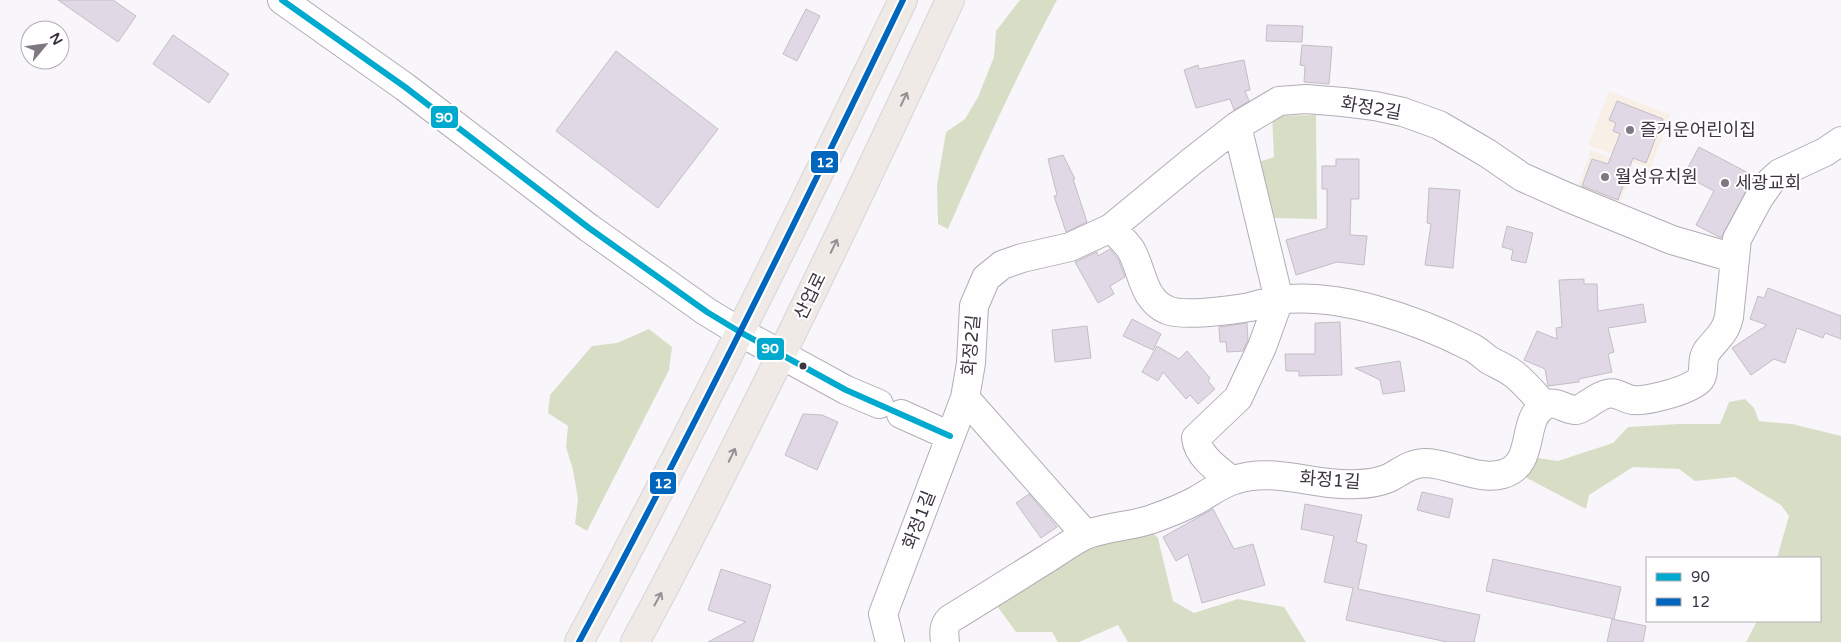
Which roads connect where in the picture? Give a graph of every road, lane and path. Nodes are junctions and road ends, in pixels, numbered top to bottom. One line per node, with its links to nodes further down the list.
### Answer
1 (282, 0): 9 (street)
2 (903, 0): 9 (main road)
3 (950, 0): 10 (main road, 산업로, one-way to 3)
4 (1237, 126): 6 (street, 화정2길); 7 (street, 화정2길); 8 (street)
5 (1841, 141): 7 (street)
6 (1111, 228): 8 (street); 11 (street, 화정2길)
7 (1734, 258): 12 (street)
8 (1279, 300): 12 (street); 14 (street)
9 (740, 332): 10 (street); 16 (main road)
10 (782, 354): 13 (street); 17 (main road, 산업로, one-way to 10)
11 (965, 398): 13 (street, 화정1길); 15 (street)
12 (1544, 406): 14 (street, 화정1길)
13 (950, 436): 18 (street, 화정1길)
14 (1231, 480): 15 (street, 화정1길)
15 (1086, 535): 19 (street, 화정1길)
16 (579, 642)
17 (635, 642)
18 (890, 642)
19 (945, 642)

